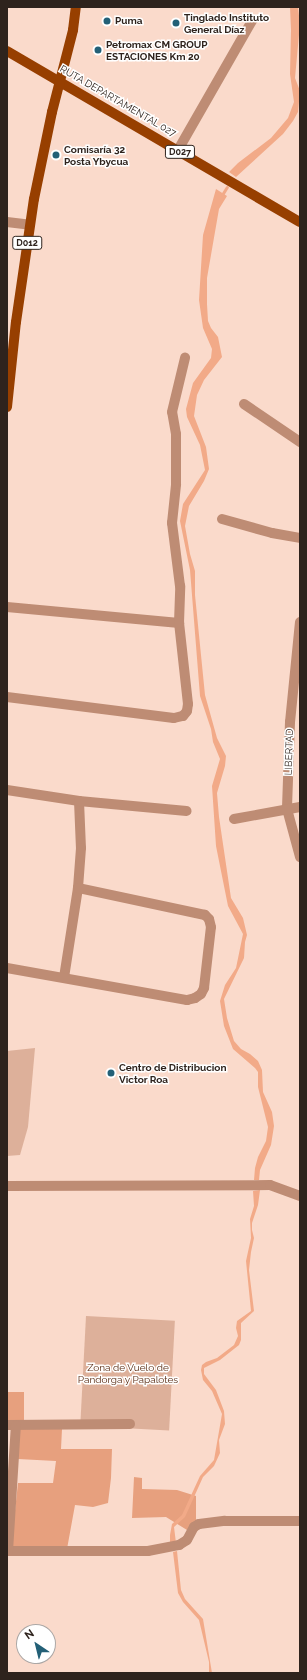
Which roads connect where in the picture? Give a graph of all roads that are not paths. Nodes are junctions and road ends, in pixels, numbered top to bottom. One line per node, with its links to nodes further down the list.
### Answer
1 (76, 7): 4 (main road, D012)
2 (252, 21): 5 (street)
3 (7, 51): 4 (main road, RUTA DEPARTAMENTAL 027 / D027)
4 (61, 82): 5 (main road, RUTA DEPARTAMENTAL 027 / D027); 8 (main road, D012)
5 (178, 150): 7 (main road, RUTA DEPARTAMENTAL 027 / D027)
6 (7, 222): 8 (street)
7 (300, 222)
8 (30, 225): 11 (main road, D012)
9 (185, 358): 17 (street)
10 (244, 404): 12 (street)
11 (7, 407)
12 (300, 442)
13 (222, 519): 14 (street)
14 (300, 538)
15 (7, 607): 17 (street)
16 (300, 622): 18 (street, LIBERTAD)
17 (179, 623): 19 (street)
18 (299, 645): 23 (street, LIBERTAD)
19 (7, 697)
20 (7, 790): 21 (street)
21 (79, 801): 24 (street); 27 (street)
22 (300, 807): 23 (street)
23 (287, 809): 25 (street); 26 (street, LIBERTAD)
24 (187, 811)
25 (234, 819)
26 (300, 857)
27 (78, 888): 29 (street); 29 (street)
28 (7, 968): 29 (street)
29 (64, 977)
30 (7, 1186): 31 (street)
31 (300, 1196)
32 (130, 1424): 33 (street)
33 (12, 1425): 35 (street)
34 (300, 1522): 35 (street)
35 (8, 1551)

